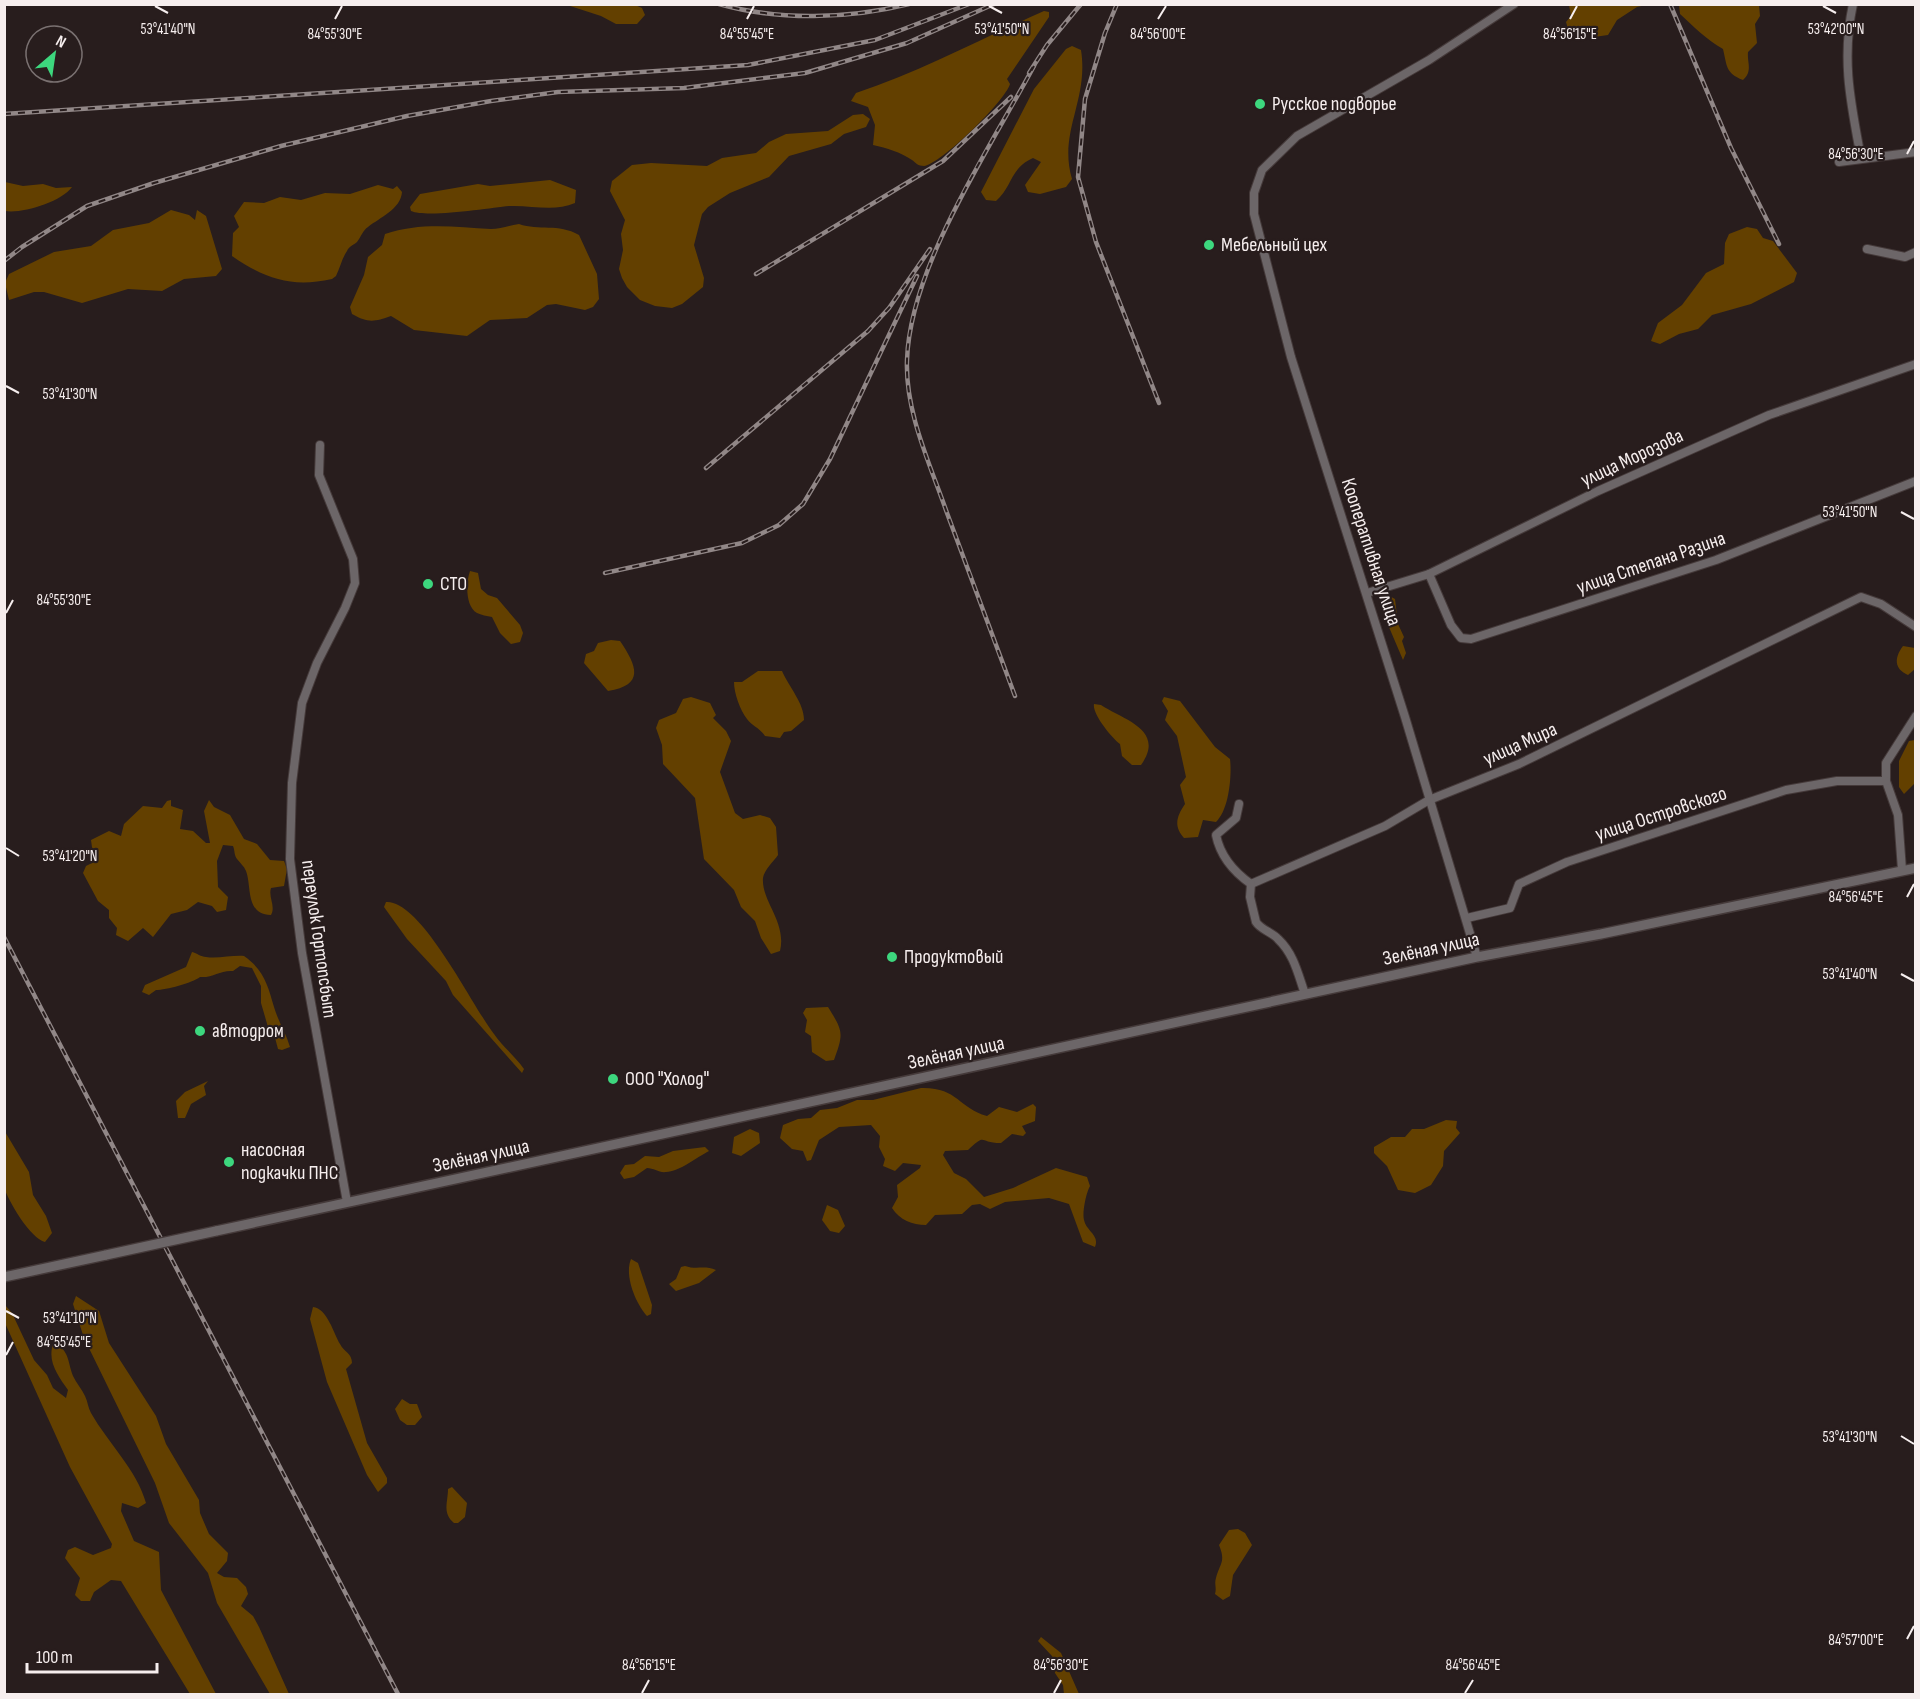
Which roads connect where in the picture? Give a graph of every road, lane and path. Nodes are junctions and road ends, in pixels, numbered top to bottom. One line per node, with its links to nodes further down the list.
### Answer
1 (1514, 4): 12 (street, Кооперативная улица)
2 (1852, 4): 4 (street)
3 (1916, 152): 4 (street)
4 (1861, 158): 5 (street)
5 (1839, 162)
6 (1867, 249): 7 (street)
7 (1916, 252)
8 (1916, 364): 11 (street, улица Морозова)
9 (320, 445): 24 (street, переулок Гортопсбыт)
10 (1916, 481): 11 (street, улица Степана Разина)
11 (1429, 574): 12 (street, улица Морозова)
12 (1367, 593): 16 (street, Кооперативная улица)
13 (1916, 627): 16 (street, улица Мира)
14 (1916, 716): 15 (street)
15 (1886, 781): 19 (street); 21 (street, улица Островского)
16 (1429, 800): 20 (street, улица Мира); 21 (street, Кооперативная улица)
17 (1239, 804): 20 (street)
18 (1916, 867): 19 (street, Зелёная улица)
19 (1902, 870): 22 (street, Зелёная улица)
20 (1251, 884): 23 (street)
21 (1467, 918): 22 (street, Кооперативная улица)
22 (1477, 957): 23 (street, Зелёная улица)
23 (1305, 994): 24 (street, Зелёная улица)
24 (347, 1202): 25 (street, Зелёная улица, bridge)
25 (4, 1277)

